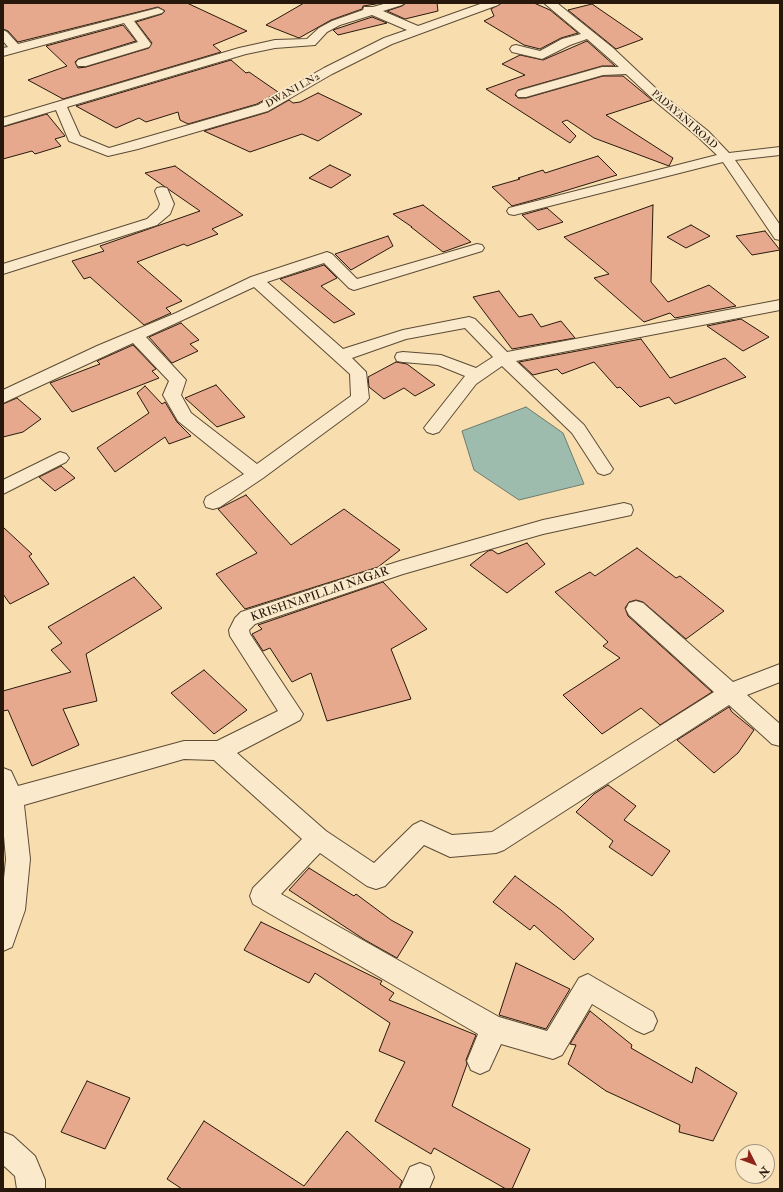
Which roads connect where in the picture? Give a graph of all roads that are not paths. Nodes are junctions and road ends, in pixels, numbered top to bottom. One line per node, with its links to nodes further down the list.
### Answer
1 (150, 3): 7 (street)
2 (398, 3): 6 (street)
3 (494, 3): 8 (street, DWANI LN2)
4 (550, 3): 10 (street, PADAYANI ROAD)
5 (357, 4): 6 (street)
6 (372, 11): 8 (street); 17 (street)
7 (127, 19): 11 (street); 14 (street)
8 (416, 30): 17 (street, DWANI LN2)
9 (3, 34): 11 (street)
10 (589, 35): 12 (street); 15 (street, PADAYANI ROAD)
11 (16, 49): 13 (street)
12 (516, 49)
13 (3, 52)
14 (82, 63)
15 (630, 70): 16 (street); 20 (street, PADAYANI ROAD)
16 (522, 94)
17 (60, 105): 18 (street)
18 (3, 122)
19 (780, 151): 20 (street)
20 (726, 157): 22 (street, PADAYANI ROAD); 23 (street)
21 (162, 191): 25 (street)
22 (514, 211)
23 (780, 236)
24 (477, 248): 26 (street)
25 (3, 269)
26 (256, 280): 28 (street); 29 (street)
27 (780, 305): 31 (street)
28 (136, 336): 33 (street); 37 (street)
29 (340, 356): 31 (street); 37 (street)
30 (403, 358): 32 (street)
31 (503, 358): 32 (street); 36 (street)
32 (478, 375): 34 (street)
33 (3, 397)
34 (433, 428)
35 (60, 458): 38 (street)
36 (604, 469)
37 (257, 474): 39 (street)
38 (3, 488)
39 (212, 502)
40 (624, 510): 45 (street, KRISHNAPILLAI NAGAR)
41 (636, 609): 43 (street)
42 (780, 673): 43 (street)
43 (731, 692): 44 (street); 47 (street)
44 (780, 737)
45 (219, 751): 46 (street, KRISHNAPILLAI NAGAR); 47 (street)
46 (8, 788): 48 (street)
47 (318, 839): 51 (street)
48 (8, 909): 49 (street)
49 (3, 939)
50 (644, 1021): 51 (street)
51 (494, 1029): 52 (street)
52 (480, 1061)
53 (3, 1146): 54 (street)
54 (31, 1189)

